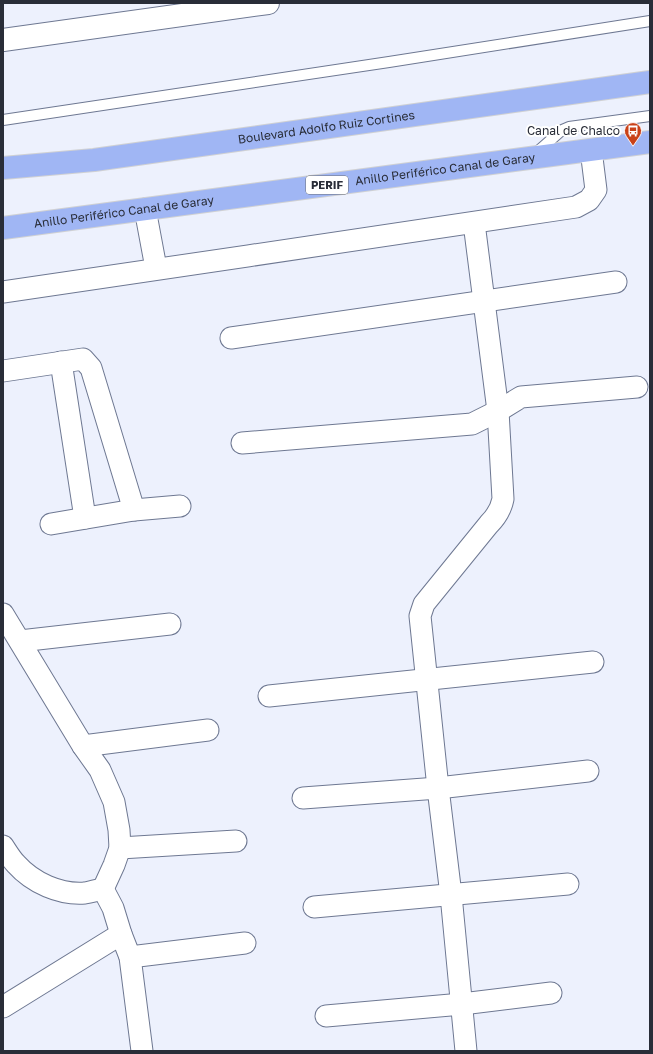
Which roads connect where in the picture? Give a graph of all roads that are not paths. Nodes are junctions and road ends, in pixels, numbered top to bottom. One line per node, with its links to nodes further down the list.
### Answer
1 (268, 3): 3 (main road)
2 (650, 21): 6 (lane)
3 (3, 40)
4 (650, 82): 10 (highway, Boulevard Adolfo Ruiz Cortines)
5 (650, 116): 9 (lane)
6 (3, 120)
7 (650, 142): 8 (highway, Anillo Periférico Canal de Garay / PERIF)
8 (591, 150): 9 (highway, Anillo Periférico Canal de Garay / PERIF); 12 (street)
9 (530, 158): 11 (highway, Anillo Periférico Canal de Garay / PERIF)
10 (3, 168)
11 (145, 209): 13 (highway, Anillo Periférico Canal de Garay / PERIF); 14 (street)
12 (474, 223): 14 (street); 17 (street)
13 (3, 228)
14 (156, 268): 16 (street)
15 (616, 282): 17 (street)
16 (3, 292)
17 (484, 302): 18 (street); 22 (street)
18 (231, 338)
19 (61, 362): 20 (street); 25 (street); 26 (street)
20 (3, 371)
21 (637, 387): 22 (street)
22 (498, 411): 23 (street); 32 (street)
23 (242, 443)
24 (180, 506): 25 (street)
25 (134, 510): 26 (street)
26 (85, 518): 27 (street)
27 (51, 524)
28 (3, 614): 30 (street)
29 (170, 624): 30 (street)
30 (20, 641): 35 (street)
31 (593, 662): 32 (street)
32 (427, 680): 33 (street); 37 (street)
33 (269, 696)
34 (208, 730): 35 (street)
35 (83, 746): 41 (street)
36 (588, 771): 37 (street)
37 (438, 788): 38 (street); 45 (street)
38 (303, 798)
39 (236, 841): 41 (street)
40 (3, 846): 42 (street)
41 (120, 848): 44 (street)
42 (9, 868): 44 (street)
43 (568, 884): 45 (street)
44 (103, 889): 47 (street)
45 (451, 895): 46 (street); 51 (street)
46 (314, 906)
47 (121, 934): 49 (street); 52 (street)
48 (245, 943): 49 (street)
49 (130, 957): 54 (street)
50 (551, 993): 51 (street)
51 (462, 1004): 53 (street); 55 (street)
52 (3, 1007)
53 (326, 1016)
54 (142, 1051)
55 (466, 1051)

